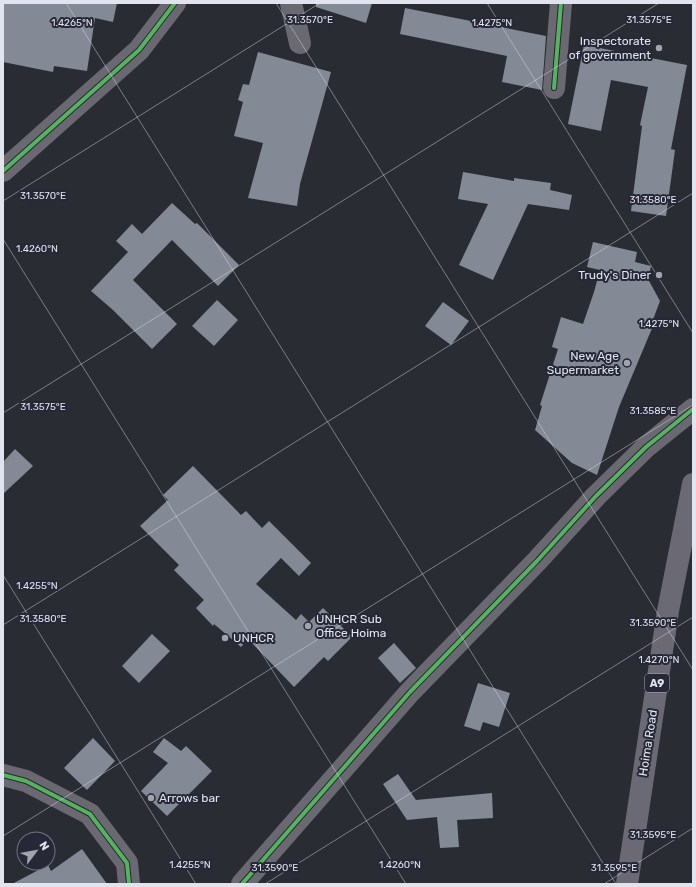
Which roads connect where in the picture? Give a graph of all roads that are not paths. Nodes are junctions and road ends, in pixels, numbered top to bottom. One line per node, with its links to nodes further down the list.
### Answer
1 (175, 3): 6 (street)
2 (291, 3): 4 (street)
3 (561, 3): 5 (street)
4 (300, 43)
5 (554, 88)
6 (3, 171)
7 (693, 409): 11 (street)
8 (693, 484): 12 (main road, Hoima Road / A9)
9 (3, 775): 10 (street)
10 (129, 884)
11 (242, 884)
12 (626, 884)

